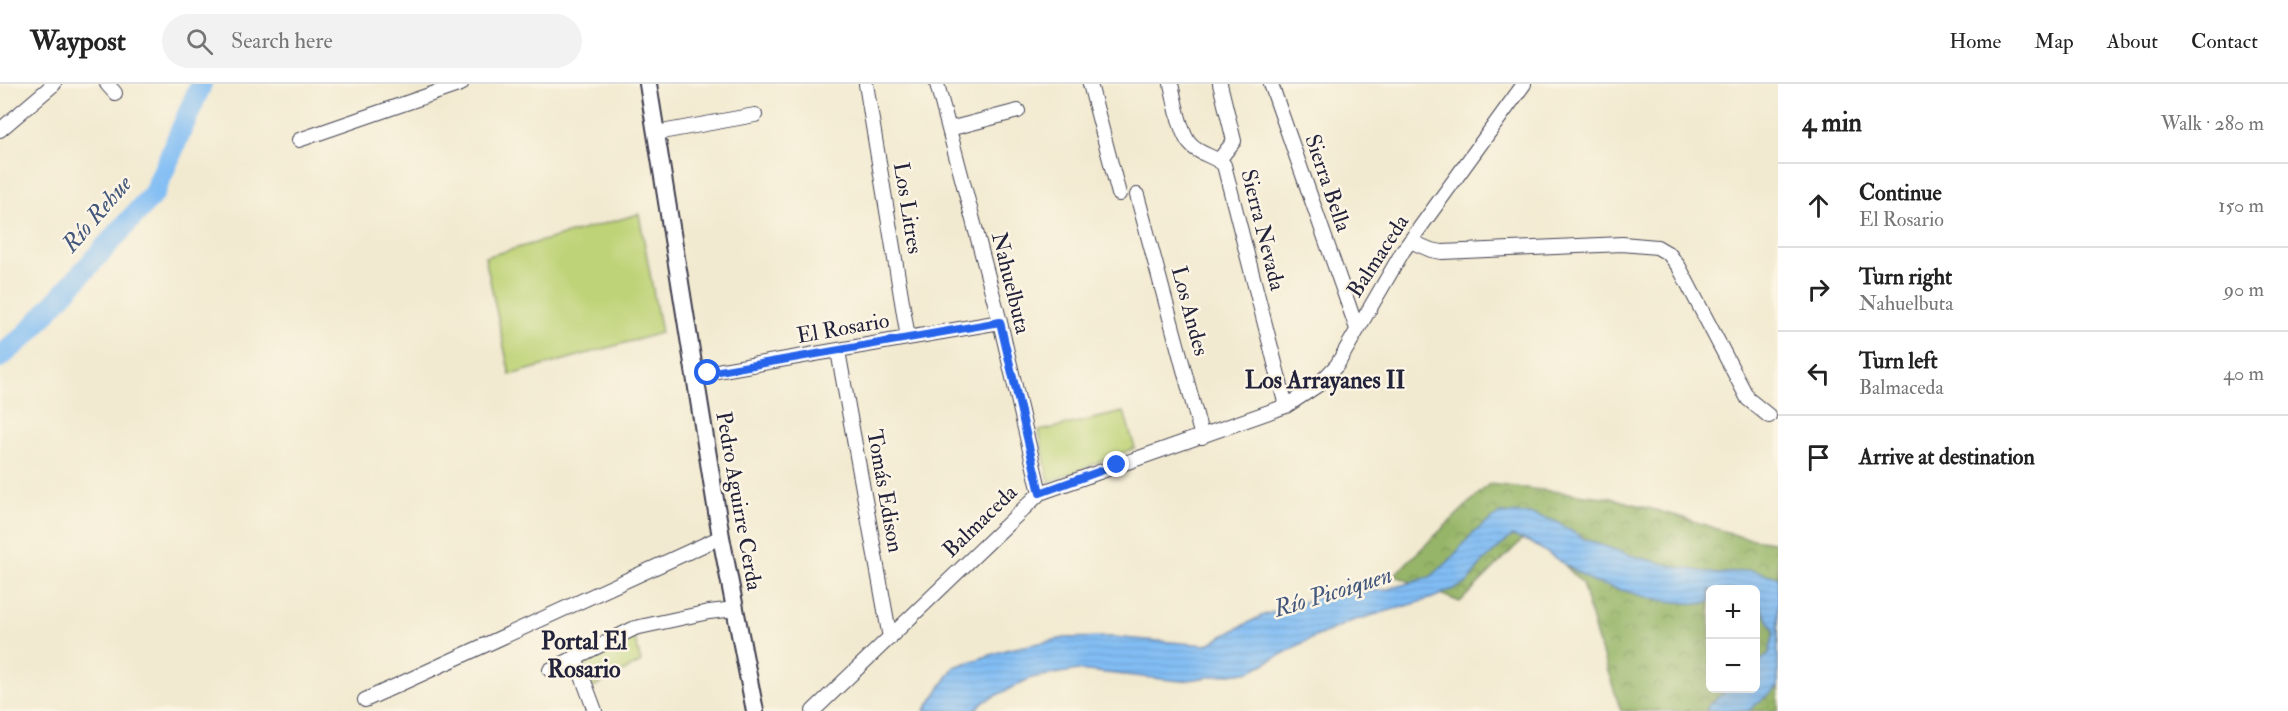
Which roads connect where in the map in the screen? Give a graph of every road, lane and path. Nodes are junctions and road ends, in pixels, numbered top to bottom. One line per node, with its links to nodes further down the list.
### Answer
1 (54, 84): 14 (street)
2 (461, 84): 16 (street)
3 (648, 84): 15 (main road, Pedro Aguirre Cerda)
4 (866, 84): 23 (street, Los Litres)
5 (937, 84): 13 (street, Nahuelbuta)
6 (1090, 84): 18 (street)
7 (1171, 84): 17 (street, Sierra Nevada)
8 (1220, 84): 17 (street)
9 (1271, 84): 22 (street, Sierra Bella)
10 (1524, 84): 20 (street, Balmaceda)
11 (1018, 111): 13 (street)
12 (755, 115): 15 (street)
13 (949, 129): 21 (street, Nahuelbuta)
14 (0, 130)
15 (656, 133): 25 (main road, Pedro Aguirre Cerda)
16 (299, 140)
17 (1219, 160): 26 (street, Sierra Nevada)
18 (1119, 194)
19 (1137, 195): 28 (street, Los Andes)
20 (1410, 241): 22 (street, Balmaceda); 27 (street)
21 (1000, 322): 23 (street, El Rosario); 29 (street, Nahuelbuta)
22 (1357, 329): 26 (street, Balmaceda)
23 (908, 338): 24 (street, El Rosario)
24 (838, 351): 25 (street, El Rosario); 32 (street, Tomás Edison)
25 (694, 375): 30 (main road, Pedro Aguirre Cerda)
26 (1286, 406): 28 (street, Balmaceda)
27 (1769, 416)
28 (1202, 437): 29 (street, Balmaceda)
29 (1040, 493): 32 (street, Balmaceda)
30 (721, 537): 31 (main road, Pedro Aguirre Cerda); 35 (street)
31 (735, 609): 33 (street); 37 (main road, Pedro Aguirre Cerda)
32 (890, 638): 38 (street, Balmaceda)
33 (574, 657): 34 (street); 36 (street)
34 (550, 670)
35 (365, 700)
36 (595, 711)
37 (755, 711)
38 (813, 711)

